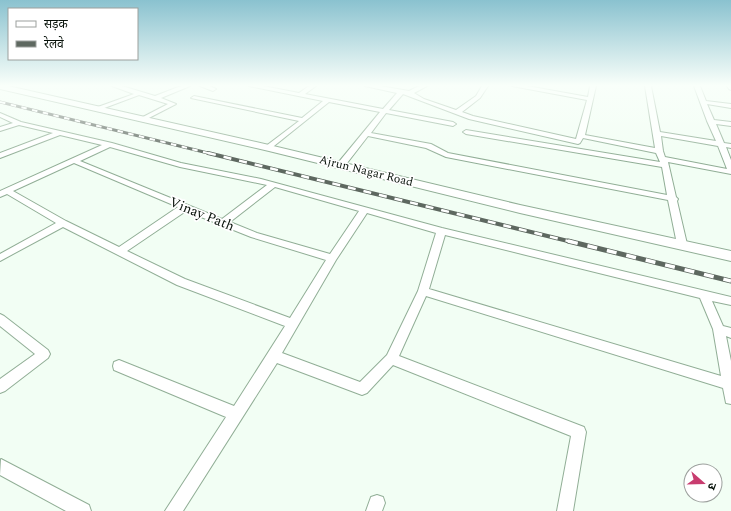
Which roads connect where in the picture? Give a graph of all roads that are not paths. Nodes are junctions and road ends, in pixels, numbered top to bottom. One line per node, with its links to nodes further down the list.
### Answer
1 (101, 110): 14 (street, Ajrun Nagar Road)
2 (161, 110): 14 (street)
3 (253, 110): 15 (street)
4 (316, 110): 15 (street)
5 (377, 110): 11 (street)
6 (449, 110): 12 (street)
7 (461, 110): 12 (street)
8 (588, 110): 25 (street)
9 (653, 110): 23 (street)
10 (706, 110): 16 (street)
11 (383, 111): 18 (street); 24 (street)
12 (457, 113): 25 (street)
13 (0, 115): 17 (street)
14 (143, 119): 29 (street, Ajrun Nagar Road)
15 (304, 120): 29 (street)
16 (710, 121): 19 (street); 26 (street)
17 (19, 123): 20 (street); 22 (street)
18 (453, 124)
19 (731, 124)
20 (0, 129)
21 (466, 132): 33 (street)
22 (60, 133): 27 (street); 31 (street)
23 (657, 133): 26 (street); 30 (street)
24 (368, 134): 34 (street); 38 (street)
25 (579, 139): 30 (street)
26 (722, 144): 28 (street); 35 (street)
27 (109, 145): 32 (street); 36 (street)
28 (731, 146)
29 (269, 148): 34 (street, Ajrun Nagar Road)
30 (659, 151): 33 (street)
31 (0, 156)
32 (75, 161): 37 (street); 39 (street, Vinay Path)
33 (664, 162): 35 (street); 38 (street)
34 (341, 165): 44 (street, Ajrun Nagar Road)
35 (731, 171)
36 (273, 185): 40 (street); 42 (street)
37 (3, 193): 41 (street)
38 (674, 199): 44 (street)
39 (185, 207): 42 (street, Vinay Path); 45 (street)
40 (364, 211): 43 (street); 48 (street)
41 (63, 223): 45 (street); 47 (street)
42 (223, 223): 48 (street, Vinay Path)
43 (441, 232): 49 (street); 50 (street)
44 (682, 244): 46 (street, Ajrun Nagar Road)
45 (119, 251): 53 (street)
46 (731, 256)
47 (0, 258)
48 (332, 258): 53 (street)
49 (423, 291): 57 (street); 59 (street)
50 (704, 294): 51 (street); 54 (street)
51 (731, 301)
52 (0, 319): 60 (street)
53 (292, 324): 56 (street)
54 (719, 329): 55 (street); 59 (street)
55 (731, 333)
56 (274, 356): 57 (street); 62 (street)
57 (391, 359): 66 (street)
58 (119, 366): 62 (street)
59 (728, 384): 61 (street)
60 (0, 386)
61 (731, 398)
62 (237, 414): 65 (street)
63 (1, 467): 64 (street)
64 (83, 511)
65 (173, 511)
66 (565, 511)

